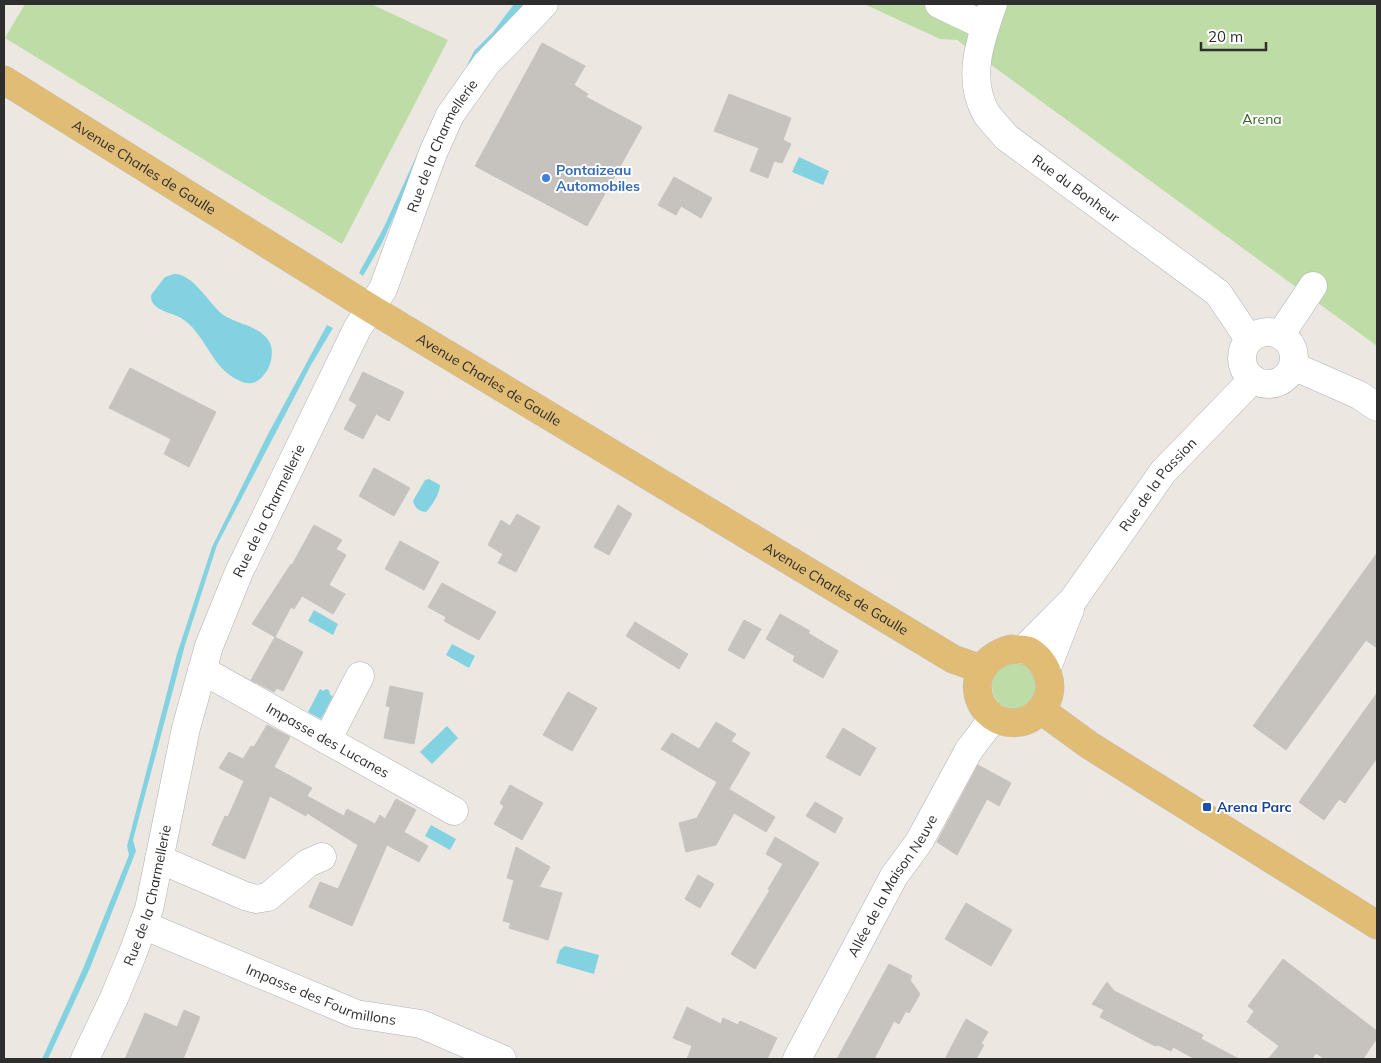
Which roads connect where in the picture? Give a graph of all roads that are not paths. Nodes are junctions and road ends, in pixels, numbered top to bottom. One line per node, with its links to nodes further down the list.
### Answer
1 (939, 4): 3 (street)
2 (542, 5): 6 (street, Rue de la Charmellerie)
3 (989, 15): 8 (street, Rue du Bonheur)
4 (4, 80): 6 (main road, Avenue Charles de Gaulle)
5 (1314, 286): 7 (street)
6 (370, 308): 14 (main road, Avenue Charles de Gaulle); 15 (street, Rue de la Charmellerie)
7 (1280, 334): 8 (street); 9 (street)
8 (1249, 339): 10 (street)
9 (1293, 366): 10 (street); 11 (street)
10 (1253, 379): 12 (street, Rue de la Passion)
11 (1377, 407)
12 (1073, 600): 13 (street); 16 (street)
13 (1023, 650): 14 (main road); 16 (main road)
14 (981, 669): 19 (main road)
15 (202, 670): 20 (street, Impasse des Lucanes); 23 (street, Rue de la Charmellerie)
16 (1046, 670): 18 (main road)
17 (360, 676): 20 (street)
18 (1041, 710): 19 (main road); 25 (main road)
19 (994, 717): 28 (street, Allée de la Maison Neuve)
20 (327, 740): 21 (street, Impasse des Lucanes)
21 (454, 811)
22 (322, 857): 23 (street)
23 (159, 859): 24 (street, Rue de la Charmellerie)
24 (143, 925): 26 (street, Rue de la Charmellerie); 27 (street, Impasse des Fourmillons)
25 (1377, 925)
26 (85, 1059)
27 (502, 1059)
28 (797, 1059)

